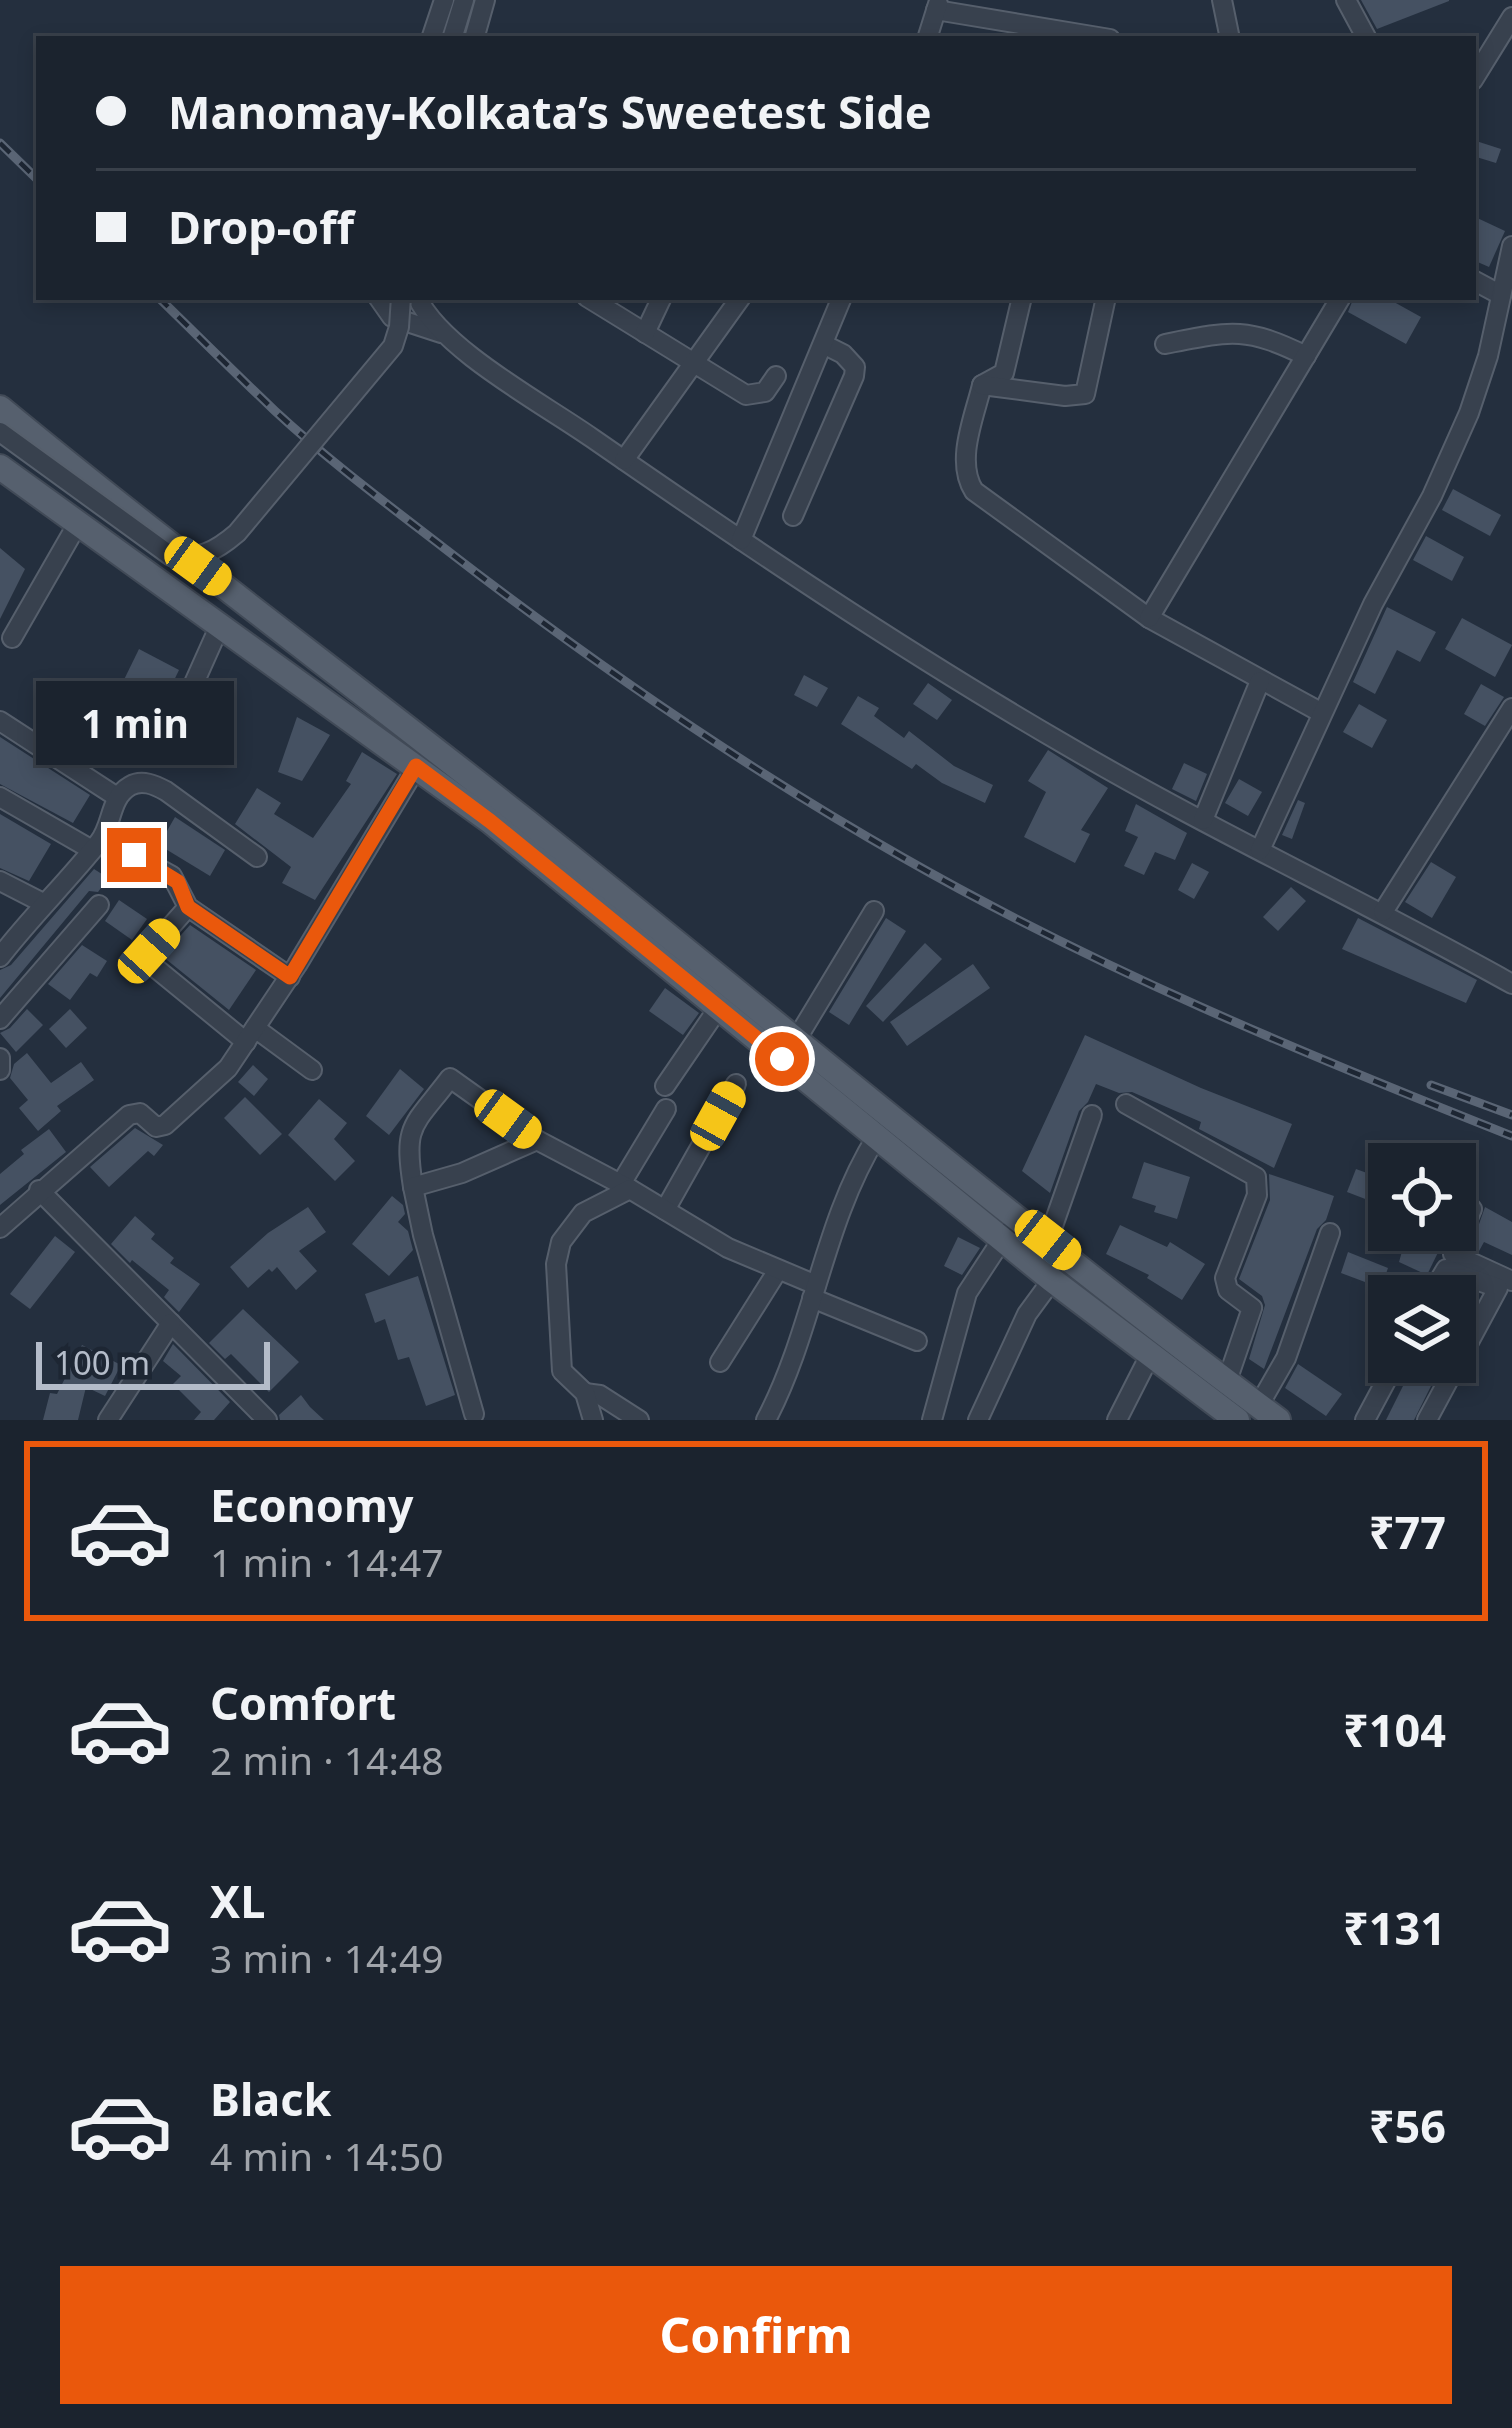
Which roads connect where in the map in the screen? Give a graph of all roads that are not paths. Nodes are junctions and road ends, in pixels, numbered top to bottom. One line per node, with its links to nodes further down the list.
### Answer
1 (444, 0): 8 (street)
2 (464, 0): 9 (street)
3 (485, 0): 10 (street)
4 (1222, 0): 13 (street)
5 (1346, 0): 14 (street)
6 (937, 5): 11 (street); 12 (street)
7 (1512, 16): 15 (street)
8 (432, 36)
9 (453, 36)
10 (475, 36)
11 (928, 36)
12 (1095, 36)
13 (1229, 36)
14 (1364, 36)
15 (1476, 75)
16 (1512, 246): 18 (street)
17 (1476, 282): 18 (street)
18 (1501, 295): 53 (street)
19 (380, 300): 29 (street)
20 (401, 300): 38 (street, bridge)
21 (419, 300): 29 (street)
22 (592, 300): 30 (street)
23 (661, 300): 30 (street)
24 (739, 300): 34 (street)
25 (841, 300): 32 (street)
26 (1021, 300): 36 (street)
27 (1105, 300): 36 (street)
28 (1338, 300): 33 (street)
29 (441, 333): 40 (street)
30 (645, 333): 34 (street)
31 (1166, 344): 33 (street)
32 (825, 345): 43 (street); 45 (street)
33 (1306, 356): 46 (street)
34 (693, 362): 35 (street); 40 (street)
35 (776, 376)
36 (982, 385): 46 (street)
37 (0, 408): 39 (main road)
38 (0, 433)
39 (54, 452): 42 (main road); 49 (main road)
40 (624, 460): 45 (street)
41 (0, 467): 42 (main road)
42 (29, 487): 44 (main road)
43 (793, 516)
44 (78, 523): 47 (main road); 48 (street)
45 (741, 540): 58 (street)
46 (1149, 618): 50 (street)
47 (220, 625): 49 (main road); 51 (street)
48 (12, 638)
49 (317, 677): 55 (main road); 74 (main road)
50 (1260, 681): 53 (street); 58 (street)
51 (186, 701)
52 (1512, 708): 67 (street)
53 (1322, 713): 60 (street)
54 (0, 721): 57 (street)
55 (416, 766): 69 (street); 71 (main road)
56 (0, 796): 59 (street)
57 (117, 797): 59 (street); 61 (street)
58 (1202, 820): 60 (street)
59 (97, 844): 63 (street); 65 (street)
60 (1260, 850): 67 (street)
61 (257, 857)
62 (0, 881): 63 (street)
63 (43, 903): 68 (street)
64 (99, 904): 72 (street)
65 (188, 907): 69 (street); 73 (street)
66 (874, 911): 74 (street)
67 (1383, 912): 70 (street)
68 (0, 957)
69 (290, 977): 73 (street)
70 (1512, 984)
71 (718, 1007): 79 (street); 83 (main road)
72 (0, 1019)
73 (250, 1035): 77 (street); 87 (street)
74 (796, 1040): 89 (main road)
75 (0, 1058): 76 (street)
76 (0, 1070)
77 (312, 1070)
78 (736, 1084): 88 (street)
79 (665, 1086)
80 (1126, 1104): 105 (street)
81 (666, 1109): 85 (street)
82 (1092, 1115): 93 (street)
83 (877, 1136): 92 (main road); 99 (street)
84 (537, 1140): 85 (street); 86 (street); 86 (street)
85 (626, 1185): 88 (street); 108 (street)
86 (413, 1187): 110 (street)
87 (38, 1190): 90 (street); 100 (street)
88 (665, 1210): 95 (street)
89 (1020, 1217): 92 (street); 93 (main road)
90 (0, 1228)
91 (1330, 1233): 109 (street)
92 (1001, 1239): 96 (main road); 116 (street)
93 (1048, 1240): 105 (main road)
94 (1456, 1251): 98 (street)
95 (778, 1270): 99 (street); 104 (street)
96 (1052, 1280): 103 (main road); 117 (street)
97 (1476, 1280): 101 (street)
98 (1512, 1281)
99 (814, 1291): 102 (street); 115 (street)
100 (170, 1323): 111 (street); 112 (street)
101 (1476, 1328)
102 (917, 1341)
103 (1150, 1355): 118 (street); 119 (main road)
104 (720, 1362)
105 (1228, 1381): 109 (main road)
106 (1384, 1383): 120 (street)
107 (1446, 1383): 121 (street)
108 (585, 1393): 113 (street); 114 (street)
109 (1269, 1413)
110 (474, 1414)
111 (108, 1420)
112 (267, 1420)
113 (593, 1420)
114 (639, 1420)
115 (766, 1420)
116 (932, 1420)
117 (978, 1420)
118 (1117, 1420)
119 (1237, 1420)
120 (1364, 1420)
121 (1426, 1420)

